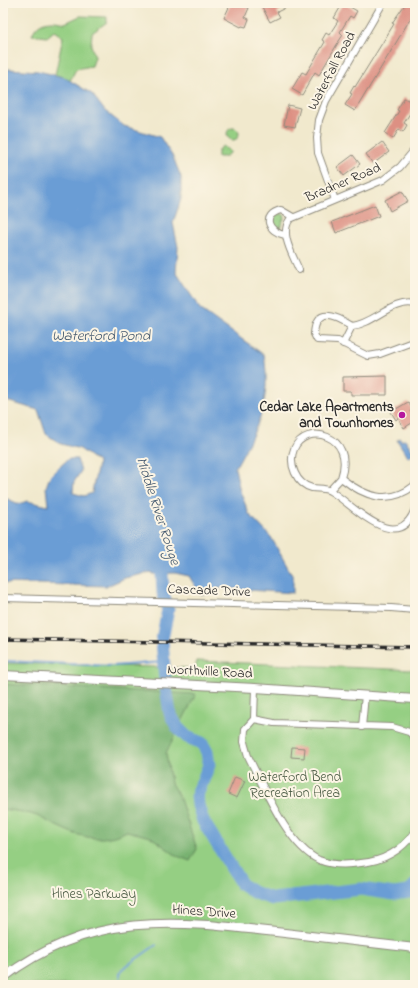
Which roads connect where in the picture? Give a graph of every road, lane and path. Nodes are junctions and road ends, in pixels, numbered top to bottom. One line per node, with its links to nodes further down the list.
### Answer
1 (381, 4): 3 (street, Waterfall Road)
2 (415, 149): 3 (street, Bradner Road)
3 (335, 200): 4 (street, Bradner Road)
4 (293, 217): 5 (street, Bradner Road); 5 (street, Bradner Road)
5 (285, 236): 6 (street)
6 (299, 270)
7 (415, 304): 8 (street)
8 (352, 326): 10 (street); 10 (street)
9 (415, 341): 10 (street)
10 (343, 344)
11 (341, 478): 12 (street); 13 (street); 13 (street)
12 (413, 486): 14 (street)
13 (330, 490): 15 (street)
14 (415, 495)
15 (415, 508)
16 (3, 598): 17 (street, Cascade Drive)
17 (415, 610)
18 (3, 675): 19 (street, Northville Road)
19 (255, 688): 20 (street, Northville Road); 22 (street)
20 (365, 695): 21 (street, Northville Road); 23 (street)
21 (415, 699)
22 (254, 719): 23 (street); 25 (street)
23 (362, 727): 24 (street)
24 (415, 738)
25 (415, 832)
26 (415, 948): 27 (street, Hines Drive)
27 (3, 978)

